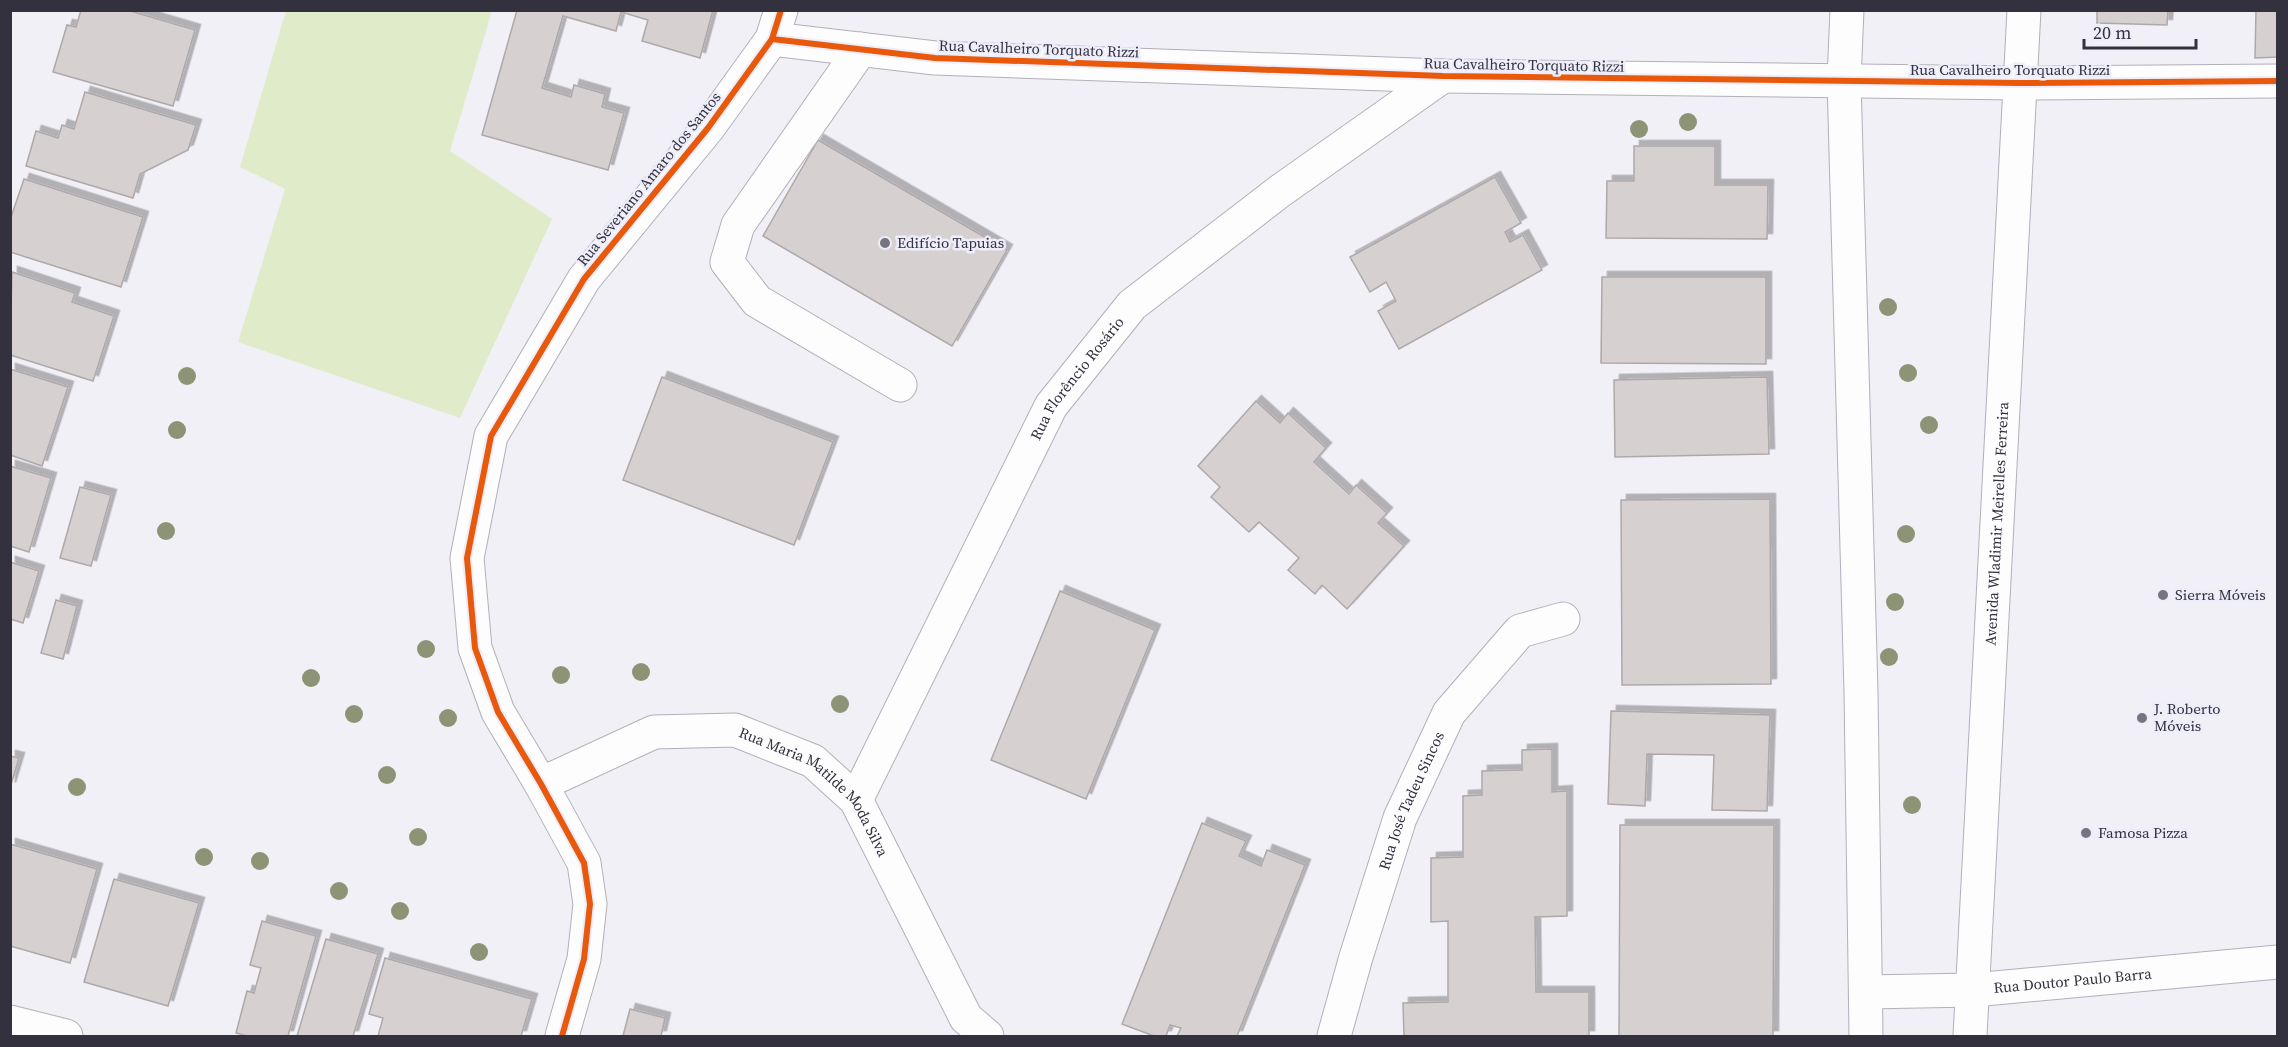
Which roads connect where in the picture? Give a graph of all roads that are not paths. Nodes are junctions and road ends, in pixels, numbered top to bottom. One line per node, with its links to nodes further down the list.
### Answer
1 (1847, 10): 6 (street)
2 (2024, 10): 8 (street, Avenida Wladimir Meirelles Ferreira)
3 (777, 25): 4 (street, Rua Cavalheiro Torquato Rizzi); 11 (street, Rua Severiano Amaro dos Santos)
4 (861, 49): 5 (street, Rua Cavalheiro Torquato Rizzi); 9 (street)
5 (1443, 76): 6 (street, Rua Cavalheiro Torquato Rizzi); 12 (street, Rua Florêncio Rosário)
6 (1844, 80): 8 (street, Rua Cavalheiro Torquato Rizzi); 15 (street)
7 (2277, 81): 8 (street, Rua Cavalheiro Torquato Rizzi)
8 (2020, 83): 14 (street, Avenida Wladimir Meirelles Ferreira)
9 (900, 385)
10 (1563, 619): 20 (street, Rua José Tadeu Sincos)
11 (542, 784): 12 (street, Rua Maria Matilde Moda Silva); 18 (street, Rua Severiano Amaro dos Santos)
12 (856, 800): 19 (street, Rua Maria Matilde Moda Silva)
13 (2277, 962): 14 (street, Rua Doutor Paulo Barra)
14 (1973, 990): 15 (street, Rua Doutor Paulo Barra); 22 (street, Avenida Wladimir Meirelles Ferreira)
15 (1867, 992): 21 (street)
16 (10, 1022): 17 (street)
17 (66, 1036)
18 (562, 1036)
19 (987, 1036)
20 (1334, 1036)
21 (1866, 1036)
22 (1970, 1036)

